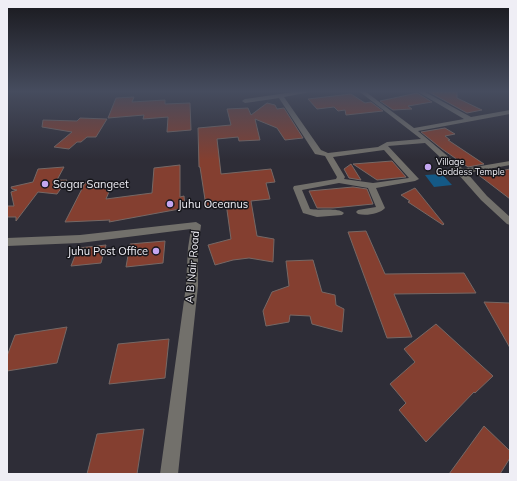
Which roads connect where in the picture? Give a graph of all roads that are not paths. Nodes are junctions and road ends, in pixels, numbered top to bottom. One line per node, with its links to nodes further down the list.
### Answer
1 (293, 114): 9 (street)
2 (392, 114): 6 (street)
3 (461, 114): 5 (street)
4 (496, 114): 5 (street)
5 (469, 119): 6 (street)
6 (413, 130): 7 (street)
7 (427, 141): 8 (street); 11 (street)
8 (385, 147): 9 (street); 13 (street)
9 (328, 155): 12 (street)
10 (510, 162): 11 (street)
11 (461, 172): 16 (street)
12 (339, 181): 13 (street); 15 (street)
13 (372, 186): 14 (street)
14 (361, 212)
15 (339, 213)
16 (510, 222)
17 (7, 242): 18 (street, A B Nair Road)
18 (169, 474)

